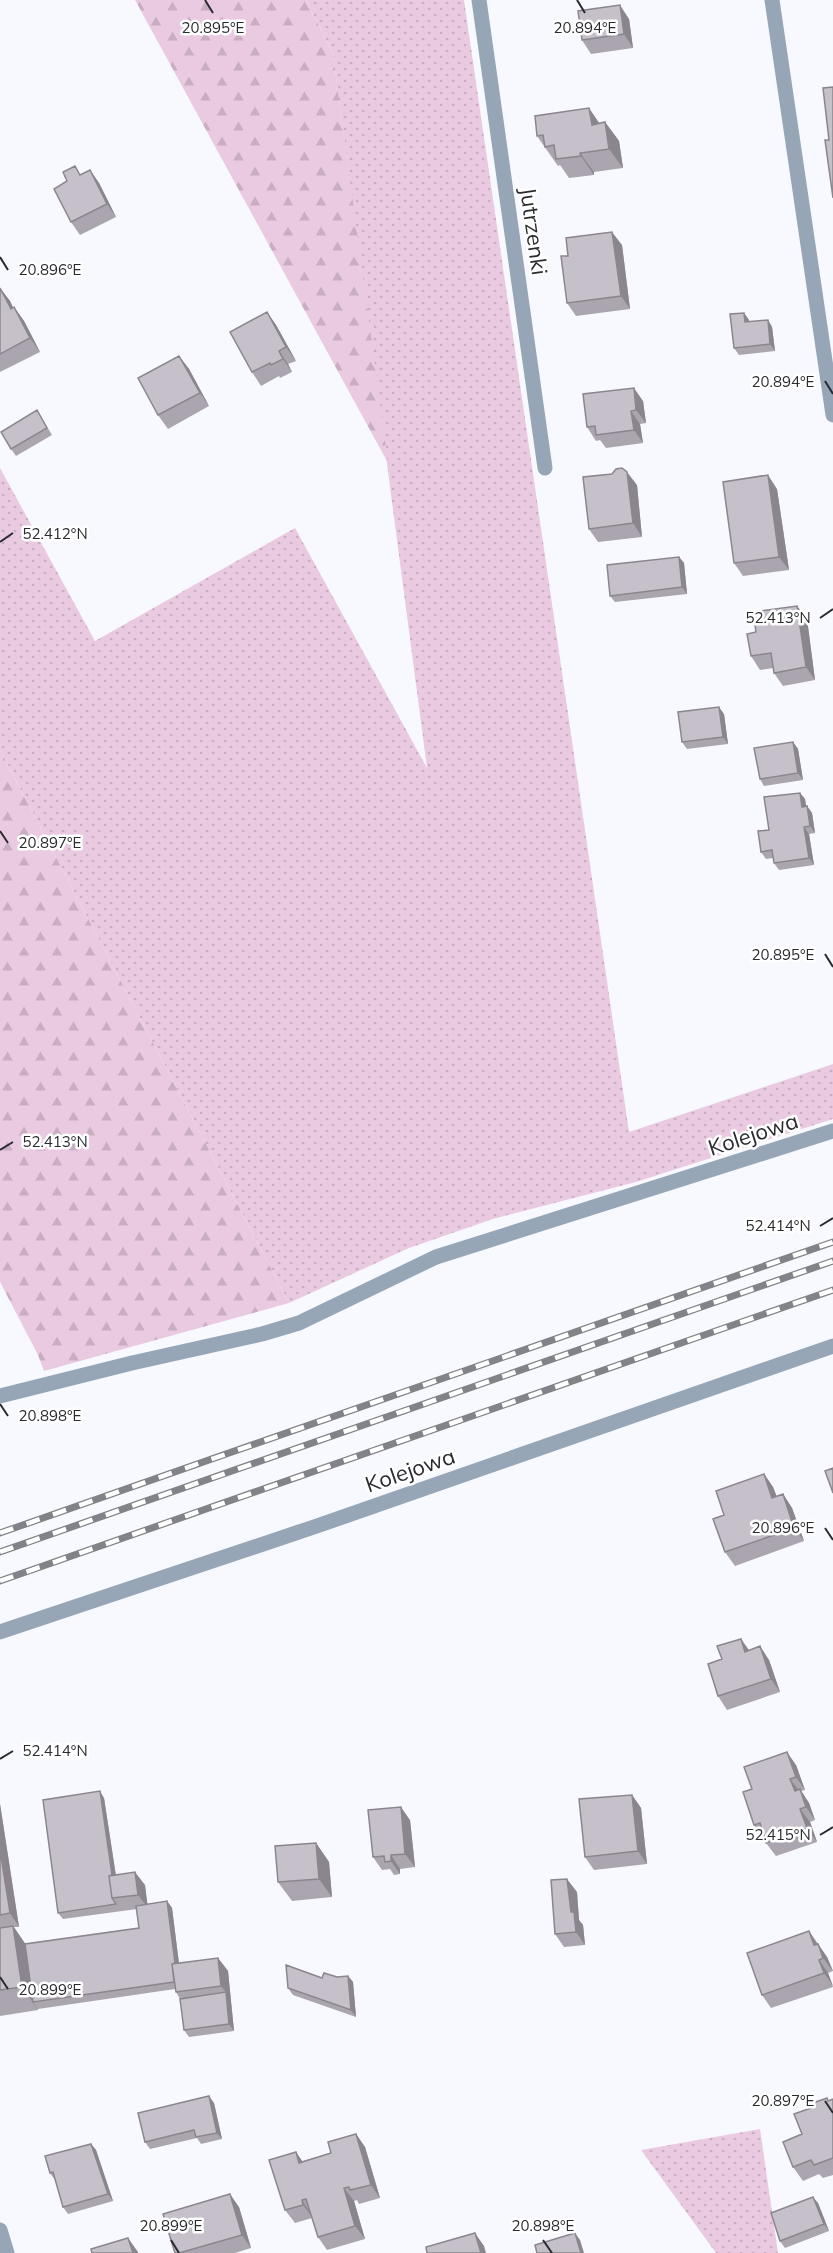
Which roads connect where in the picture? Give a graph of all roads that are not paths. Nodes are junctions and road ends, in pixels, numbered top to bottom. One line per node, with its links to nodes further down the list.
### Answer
1 (479, 0): 4 (street, Jutrzenki)
2 (772, 0): 3 (street)
3 (833, 415)
4 (545, 468)
5 (833, 1131): 7 (street, Kolejowa)
6 (833, 1346): 8 (street, Kolejowa)
7 (0, 1396)
8 (0, 1632)
9 (0, 2230): 10 (street)
10 (7, 2253)

